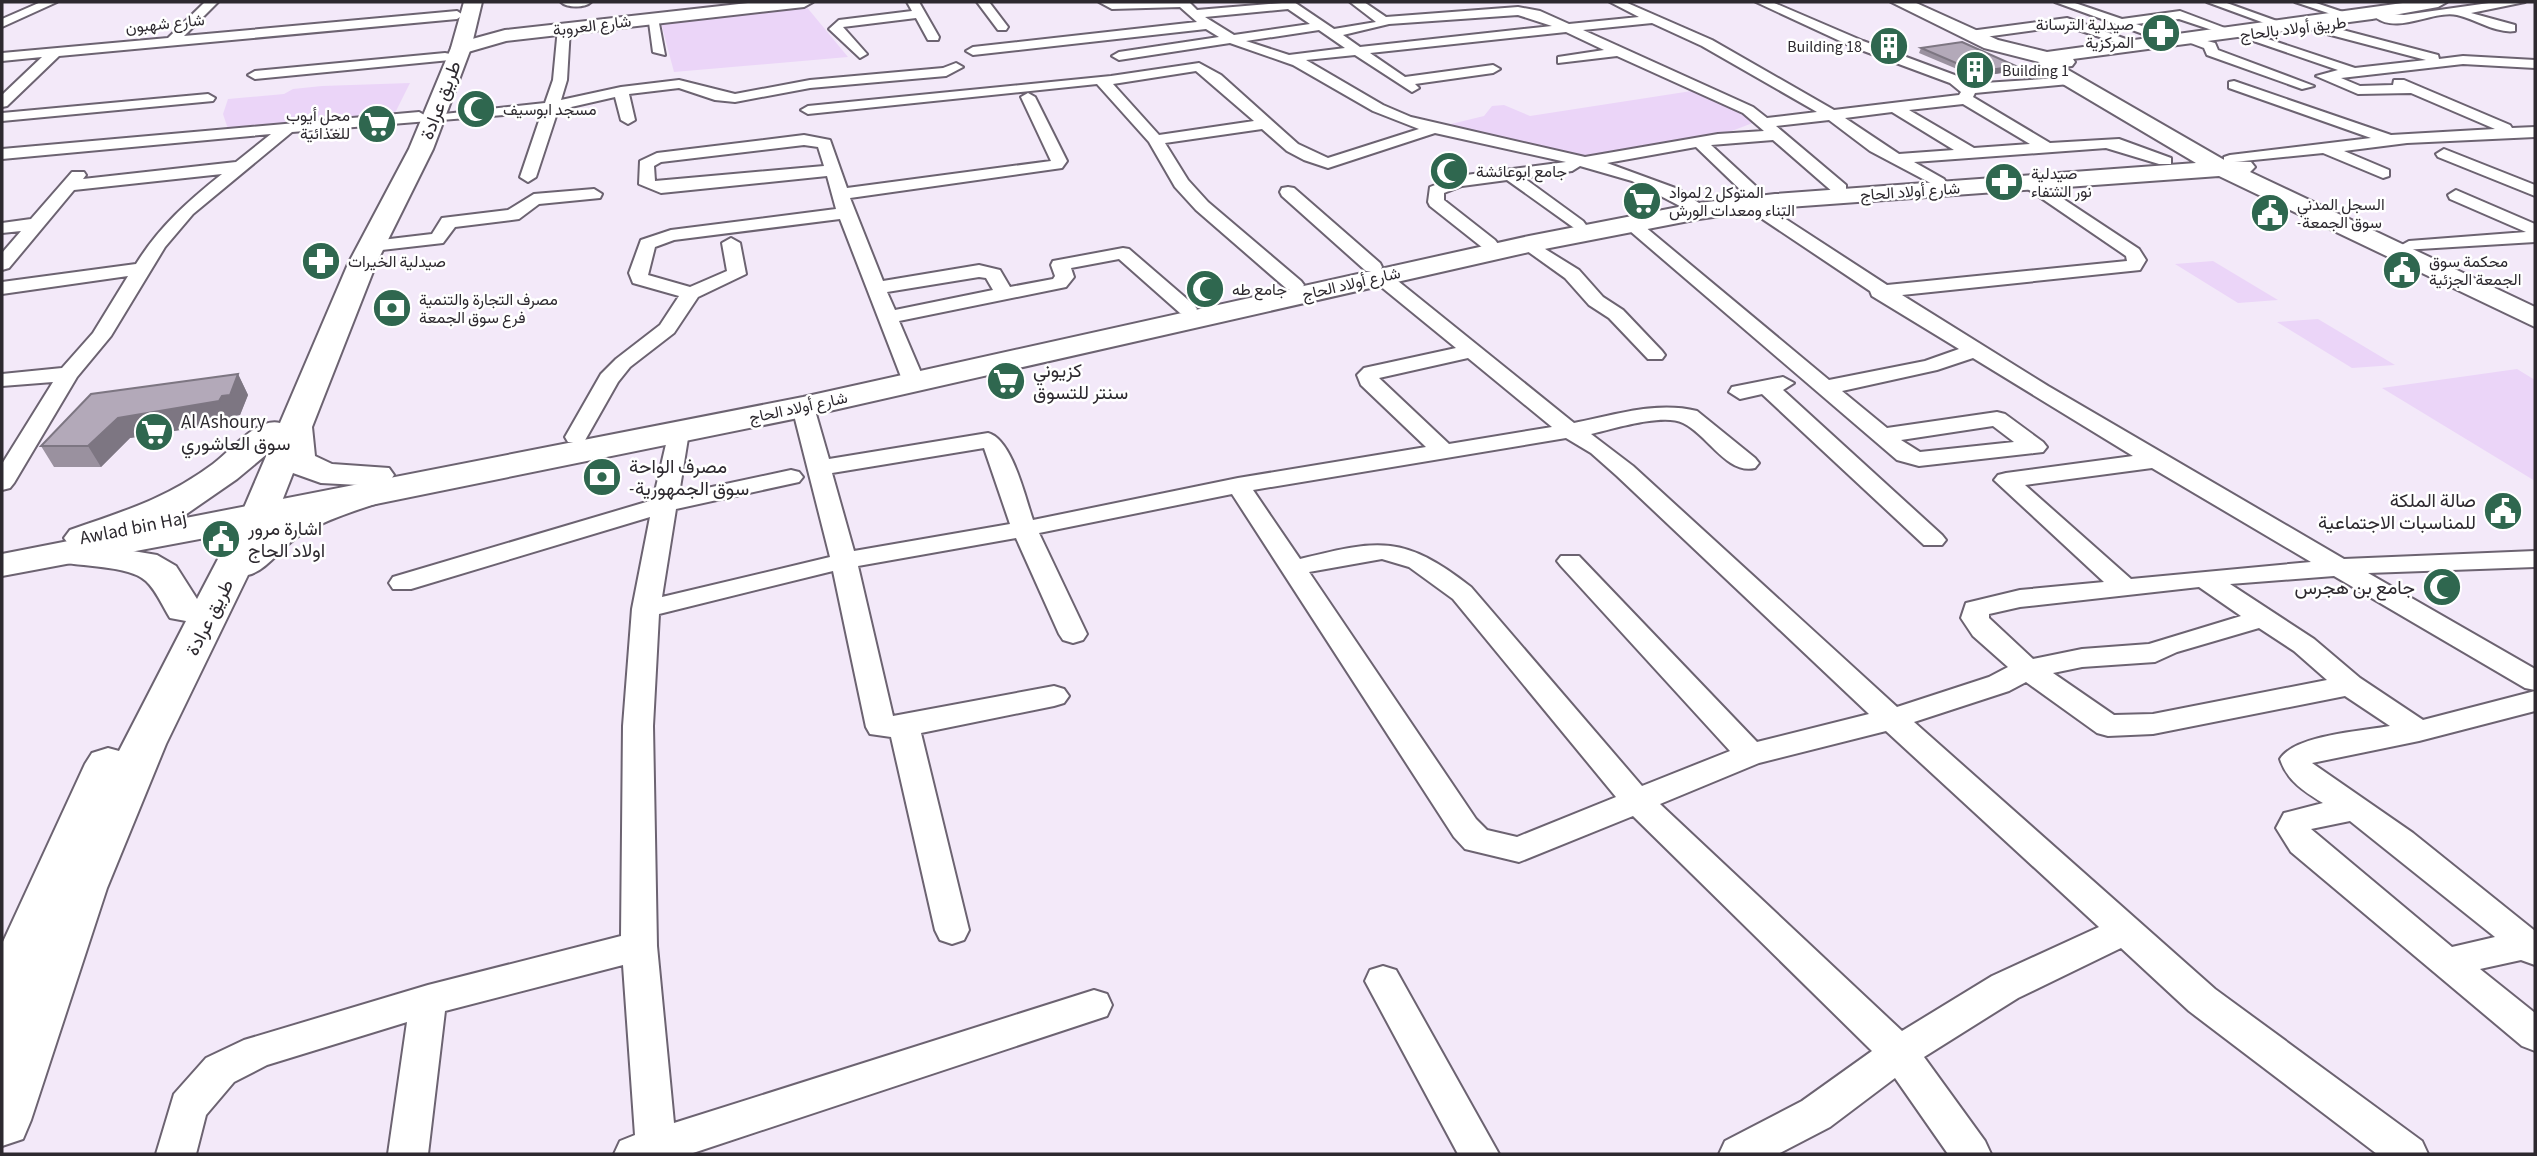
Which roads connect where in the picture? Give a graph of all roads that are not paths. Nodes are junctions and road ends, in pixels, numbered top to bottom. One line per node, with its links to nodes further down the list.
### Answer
1 (51, 2): 34 (street)
2 (212, 2): 52 (street)
3 (567, 2): 4 (street)
4 (585, 2)
5 (804, 2): 20 (main road, شارع العروبة)
6 (1002, 2): 18 (street)
7 (1105, 2): 22 (street)
8 (1356, 2): 33 (street)
9 (1422, 2): 31 (street)
10 (1616, 2): 32 (street)
11 (1762, 2): 86 (street)
12 (1900, 2): 47 (main road)
13 (2061, 2): 54 (street)
14 (2182, 2): 45 (street)
15 (2213, 2): 37 (street)
16 (2301, 2): 29 (street)
17 (2518, 2): 21 (street); 28 (street)
18 (984, 3): 40 (street)
19 (1287, 3): 23 (street); 43 (street)
20 (736, 5): 30 (main road, شارع العروبة)
21 (2452, 5): 25 (main road, طريق أولاد بالحاج); 26 (main road, طريق أولاد بالحاج); 42 (street)
22 (1186, 6): 23 (street); 35 (street)
23 (1242, 6): 46 (street)
24 (916, 8): 48 (street); 62 (street)
25 (2378, 9): 26 (street); 39 (main road, طريق أولاد بالحاج)
26 (2400, 9): 29 (main road, طريق أولاد بالحاج)
27 (1571, 11): 36 (street)
28 (2530, 11)
29 (2352, 17): 37 (main road, طريق أولاد بالحاج)
30 (652, 18): 41 (main road, شارع العروبة); 58 (street)
31 (1448, 18): 33 (street); 44 (street); 50 (street)
32 (1655, 19): 36 (street); 95 (street)
33 (1383, 22): 43 (street)
34 (2, 23)
35 (1207, 25): 49 (street); 53 (street)
36 (1606, 25): 44 (street)
37 (2282, 25): 45 (main road, طريق أولاد بالحاج)
38 (460, 26): 41 (main road, شارع العروبة); 52 (street, شارع شهبون); 79 (street); 97 (main road, طريق عرادة)
39 (2312, 26): 45 (main road, طريق أولاد بالحاج); 69 (street)
40 (1002, 27)
41 (564, 28): 91 (street)
42 (2511, 28)
43 (1327, 29): 46 (street); 59 (street)
44 (1570, 29): 50 (street); 60 (street)
45 (2239, 31): 51 (main road, طريق أولاد بالحاج); 54 (main road, طريق أولاد بالحاج); 54 (street); 77 (street)
46 (1279, 32): 53 (street)
47 (1970, 35): 54 (street); 72 (main road)
48 (933, 37)
49 (1101, 37): 56 (street); 63 (street)
50 (1484, 39): 59 (street)
51 (2193, 39): 54 (main road, طريق أولاد بالحاج); 83 (street)
52 (173, 40): 57 (street, شارع شهبون)
53 (1234, 40): 61 (street); 63 (street)
54 (2122, 40): 72 (main road)
55 (2448, 45): 68 (street)
56 (972, 51)
57 (55, 52): 64 (street, شارع شهبون); 90 (street)
58 (660, 52)
59 (1359, 52): 66 (street); 75 (street)
60 (1615, 52): 67 (street); 102 (street)
61 (1264, 53): 65 (street); 66 (street)
62 (860, 54)
63 (1119, 56): 78 (street)
64 (2, 57)
65 (1241, 58)
66 (1287, 58): 101 (street)
67 (1563, 60)
68 (2485, 60): 69 (street); 71 (street)
69 (2445, 61): 76 (street)
70 (1217, 63): 74 (street)
71 (2535, 64)
72 (2060, 66): 86 (street); 103 (main road); 118 (main road)
73 (956, 67): 85 (street)
74 (1199, 67): 78 (street); 99 (street)
75 (1493, 69)
76 (2374, 71): 77 (street); 84 (street)
77 (2357, 72): 84 (street)
78 (1138, 74): 80 (street)
79 (255, 75)
80 (1106, 79): 93 (street); 106 (street)
81 (2234, 85): 89 (street)
82 (2436, 85): 84 (street)
83 (2307, 86)
84 (2409, 87): 104 (street)
85 (621, 91): 91 (street); 98 (street)
86 (1966, 94): 92 (street); 111 (street)
87 (1028, 97): 136 (street)
88 (208, 98): 96 (street)
89 (2273, 101): 94 (street); 107 (street)
90 (2, 103)
91 (550, 107): 97 (street); 124 (street)
92 (1895, 108): 95 (street); 113 (street)
93 (808, 110)
94 (2261, 111)
95 (1833, 116): 102 (street); 116 (street)
96 (2, 117)
97 (425, 118): 100 (street); 147 (main road, طريق عرادة); 172 (main road, طريق عرادة)
98 (628, 120)
99 (1268, 124): 101 (street); 106 (street)
100 (289, 127): 108 (street); 119 (street)
101 (1433, 129): 117 (street)
102 (1771, 129): 109 (street); 129 (street)
103 (2161, 131): 118 (main road); 120 (main road)
104 (2517, 132): 105 (street); 107 (street)
105 (2535, 132)
106 (1155, 140): 152 (street)
107 (2392, 140): 110 (street)
108 (107, 143): 112 (street); 127 (street)
109 (1700, 143): 115 (street); 135 (street)
110 (2323, 147): 118 (street); 122 (street)
111 (2048, 148): 113 (street); 120 (street)
112 (2, 154)
113 (1972, 154): 116 (street)
114 (2444, 154): 130 (street)
115 (1628, 156): 117 (street); 128 (street)
116 (1897, 159): 125 (street)
117 (1583, 163): 123 (street); 128 (street)
118 (2226, 164): 120 (main road, شارع أولاد الحاج); 133 (main road); 148 (main road)
119 (238, 167): 127 (street); 150 (street)
120 (2153, 167): 125 (main road, شارع أولاد الحاج); 126 (main road, شارع أولاد الحاج); 133 (main road)
121 (834, 170): 121 (street); 136 (street)
122 (2383, 173)
123 (1510, 175): 139 (street); 145 (street)
124 (528, 177)
125 (1938, 181): 129 (main road, شارع أولاد الحاج)
126 (2027, 183): 135 (main road, شارع أولاد الحاج); 155 (street)
127 (68, 186): 138 (street)
128 (1663, 189): 137 (street)
129 (1840, 189): 135 (main road, شارع أولاد الحاج)
130 (2535, 191)
131 (1288, 192): 151 (street)
132 (594, 194): 147 (street)
133 (2278, 194): 161 (main road)
134 (2456, 195): 142 (street)
135 (1754, 200): 137 (main road, شارع أولاد الحاج); 155 (street)
136 (843, 203): 154 (street); 156 (street)
137 (1695, 208): 139 (main road, شارع أولاد الحاج); 140 (main road, شارع أولاد الحاج)
138 (37, 224): 141 (street); 149 (street)
139 (1577, 225): 145 (main road, شارع أولاد الحاج)
140 (1632, 225): 146 (main road, شارع أولاد الحاج); 168 (street)
141 (2, 228)
142 (2535, 230)
143 (2535, 237): 148 (street)
144 (731, 243): 156 (street)
145 (1489, 244): 151 (main road, شارع أولاد الحاج)
146 (1529, 244): 151 (main road, شارع أولاد الحاج); 164 (street)
147 (373, 246): 172 (main road, طريق عرادة)
148 (2409, 246): 158 (main road)
149 (2, 264)
150 (141, 269): 153 (street); 165 (street)
151 (1377, 272): 152 (main road, شارع أولاد الحاج); 162 (street); 166 (main road, شارع أولاد الحاج)
152 (1294, 285): 159 (main road, شارع أولاد الحاج)
153 (2, 288)
154 (876, 288): 157 (street); 160 (street)
155 (1879, 292): 163 (street)
156 (691, 293): 176 (street)
157 (1005, 294): 159 (street); 160 (street)
158 (2535, 305)
159 (1187, 309): 166 (main road, شارع أولاد الحاج)
160 (887, 317): 166 (street)
161 (2535, 318)
162 (1474, 351): 173 (street); 177 (street)
163 (1973, 351): 168 (street); 179 (street)
164 (1655, 355)
165 (68, 374): 167 (street); 184 (street)
166 (911, 377): 171 (main road, شارع أولاد الحاج); 176 (main road, شارع أولاد الحاج)
167 (2, 380)
168 (1817, 382): 169 (street); 175 (street)
169 (1766, 386): 170 (street); 190 (street)
170 (1740, 392)
171 (803, 407): 174 (main road, شارع أولاد الحاج); 181 (street)
172 (285, 429): 185 (main road); 188 (main road, طريق عرادة); 191 (main road)
173 (1570, 431): 177 (street); 180 (street); 211 (street)
174 (678, 432): 185 (main road, شارع أولاد الحاج); 187 (street)
175 (1881, 436): 178 (street); 178 (street)
176 (576, 437): 185 (main road, شارع أولاد الحاج)
177 (1444, 452): 186 (street)
178 (1981, 455): 183 (street)
179 (2159, 460): 183 (street); 198 (street)
180 (1747, 463)
181 (818, 468): 189 (street); 194 (street)
182 (790, 477): 187 (street)
183 (2006, 480): 201 (street)
184 (2, 483)
185 (375, 484): 188 (main road, شارع أولاد الحاج); 202 (main road)
186 (1238, 485): 189 (street); 197 (street)
187 (667, 504): 200 (street); 203 (street)
188 (247, 512): 191 (main road, شارع أولاد الحاج); 202 (main road, طريق عرادة)
189 (1024, 529): 194 (street); 205 (street)
190 (1933, 540)
191 (76, 545): 192 (main road, Awlad bin Haj); 196 (main road); 202 (main road)
192 (2, 554)
193 (2535, 559): 198 (street)
194 (844, 561): 203 (street); 212 (street)
195 (1570, 561): 214 (street)
196 (2, 565)
197 (1293, 568): 215 (street); 215 (street)
198 (2340, 568): 199 (street); 207 (street)
199 (2206, 580): 201 (street); 204 (street)
200 (402, 583)
201 (2125, 587): 206 (street)
202 (204, 600): 219 (main road, طريق عرادة); 229 (main road, طريق عرادة)
203 (646, 609): 220 (street)
204 (2263, 618): 206 (street); 208 (street)
205 (1073, 634)
206 (2027, 668): 208 (street); 211 (street)
207 (2535, 681)
208 (2350, 685): 213 (street)
209 (1054, 696): 212 (street)
210 (2535, 701): 213 (street)
211 (1892, 719): 214 (street); 218 (street)
212 (904, 726): 217 (street)
213 (2418, 731): 216 (street)
214 (1751, 754): 215 (street)
215 (1636, 800): 228 (street)
216 (2356, 808): 221 (street); 222 (street)
217 (952, 930)
218 (2124, 931): 228 (street); 236 (street)
219 (15, 943): 226 (main road, طريق عرادة)
220 (639, 946): 224 (street); 230 (street)
221 (2531, 947): 222 (street)
222 (2448, 962): 227 (street)
223 (1383, 981): 233 (street)
224 (428, 1000): 231 (street); 232 (street)
225 (1094, 1005): 230 (street)
226 (2, 1020)
227 (2535, 1035)
228 (1899, 1053): 234 (street); 235 (street)
229 (2, 1120)
230 (649, 1152)
231 (176, 1154)
232 (408, 1154)
233 (1479, 1154)
234 (1739, 1154)
235 (1970, 1154)
236 (2408, 1154)

